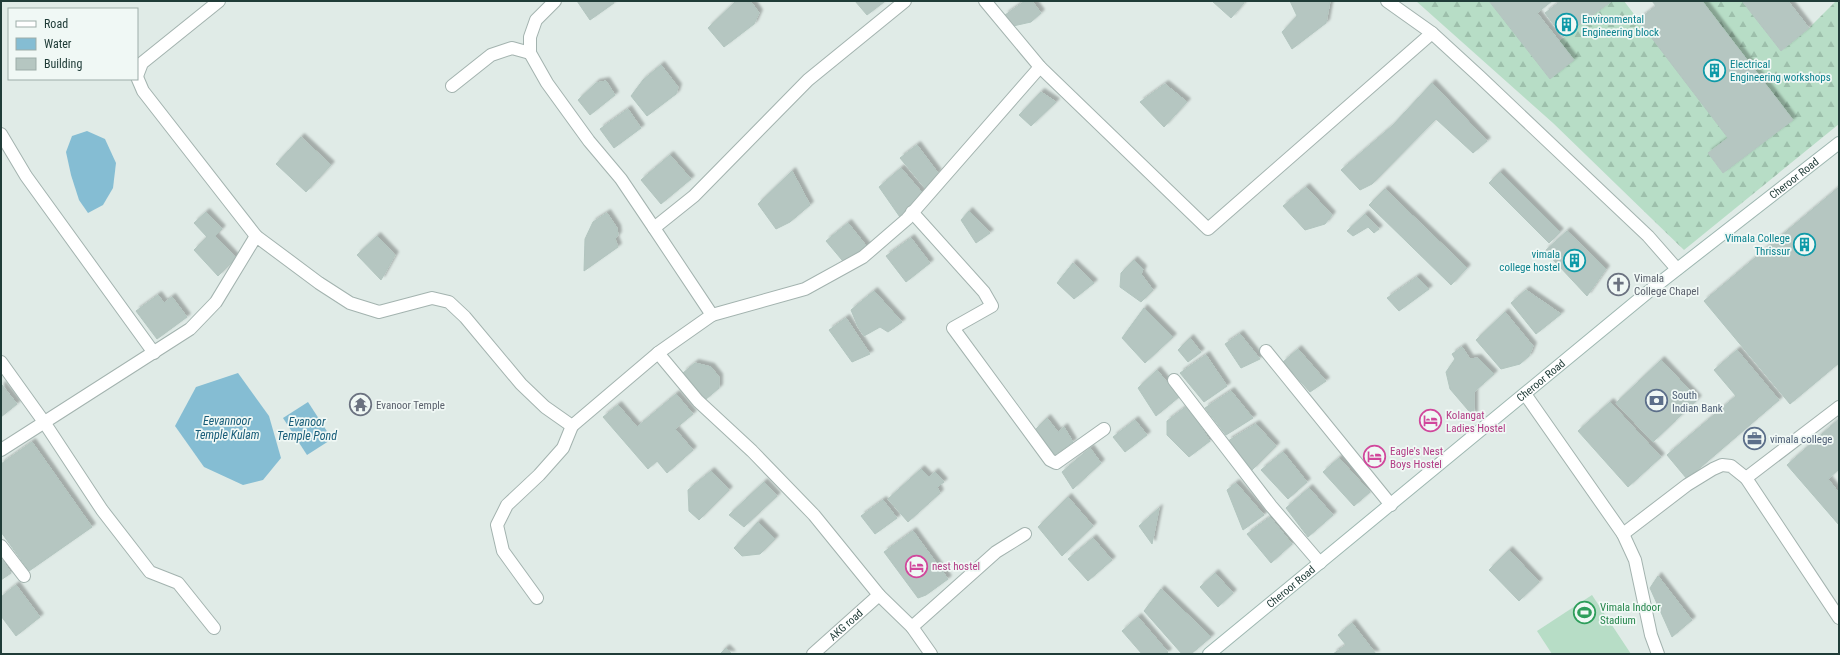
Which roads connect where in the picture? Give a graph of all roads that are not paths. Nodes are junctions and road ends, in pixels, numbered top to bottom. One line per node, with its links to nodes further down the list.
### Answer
1 (219, 1): 9 (street)
2 (555, 1): 7 (street)
3 (905, 1): 15 (street)
4 (985, 1): 8 (street)
5 (1387, 1): 6 (street)
6 (1432, 33): 8 (street); 17 (street)
7 (530, 53): 11 (street); 15 (street)
8 (1040, 67): 14 (street)
9 (138, 73)
10 (138, 78): 16 (street)
11 (452, 86)
12 (1, 134): 20 (street)
13 (1839, 143): 17 (street, Cheroor Road)
14 (912, 212): 18 (street); 28 (street)
15 (654, 228): 18 (street)
16 (256, 236): 20 (street); 27 (street)
17 (1677, 269): 24 (street, Cheroor Road)
18 (712, 315): 21 (street)
19 (1266, 351): 31 (street)
20 (154, 352): 26 (street)
21 (658, 353): 27 (street); 37 (street)
22 (1, 362): 26 (street)
23 (1174, 380): 35 (street)
24 (1525, 394): 31 (street, Cheroor Road); 33 (street)
25 (1839, 407): 30 (street)
26 (44, 422): 29 (street); 41 (street)
27 (572, 426): 38 (street)
28 (1104, 429)
29 (1, 450)
30 (1746, 478): 33 (street); 39 (street)
31 (1391, 505): 35 (street, Cheroor Road)
32 (1025, 534): 40 (street)
33 (1623, 534): 45 (street)
34 (1, 546): 36 (street)
35 (1320, 563): 44 (street, Cheroor Road)
36 (24, 576)
37 (879, 595): 40 (street); 42 (street, AKG road)
38 (537, 598)
39 (1839, 618)
40 (912, 627): 43 (street)
41 (214, 628)
42 (813, 654)
43 (931, 654)
44 (1209, 654)
45 (1658, 654)

